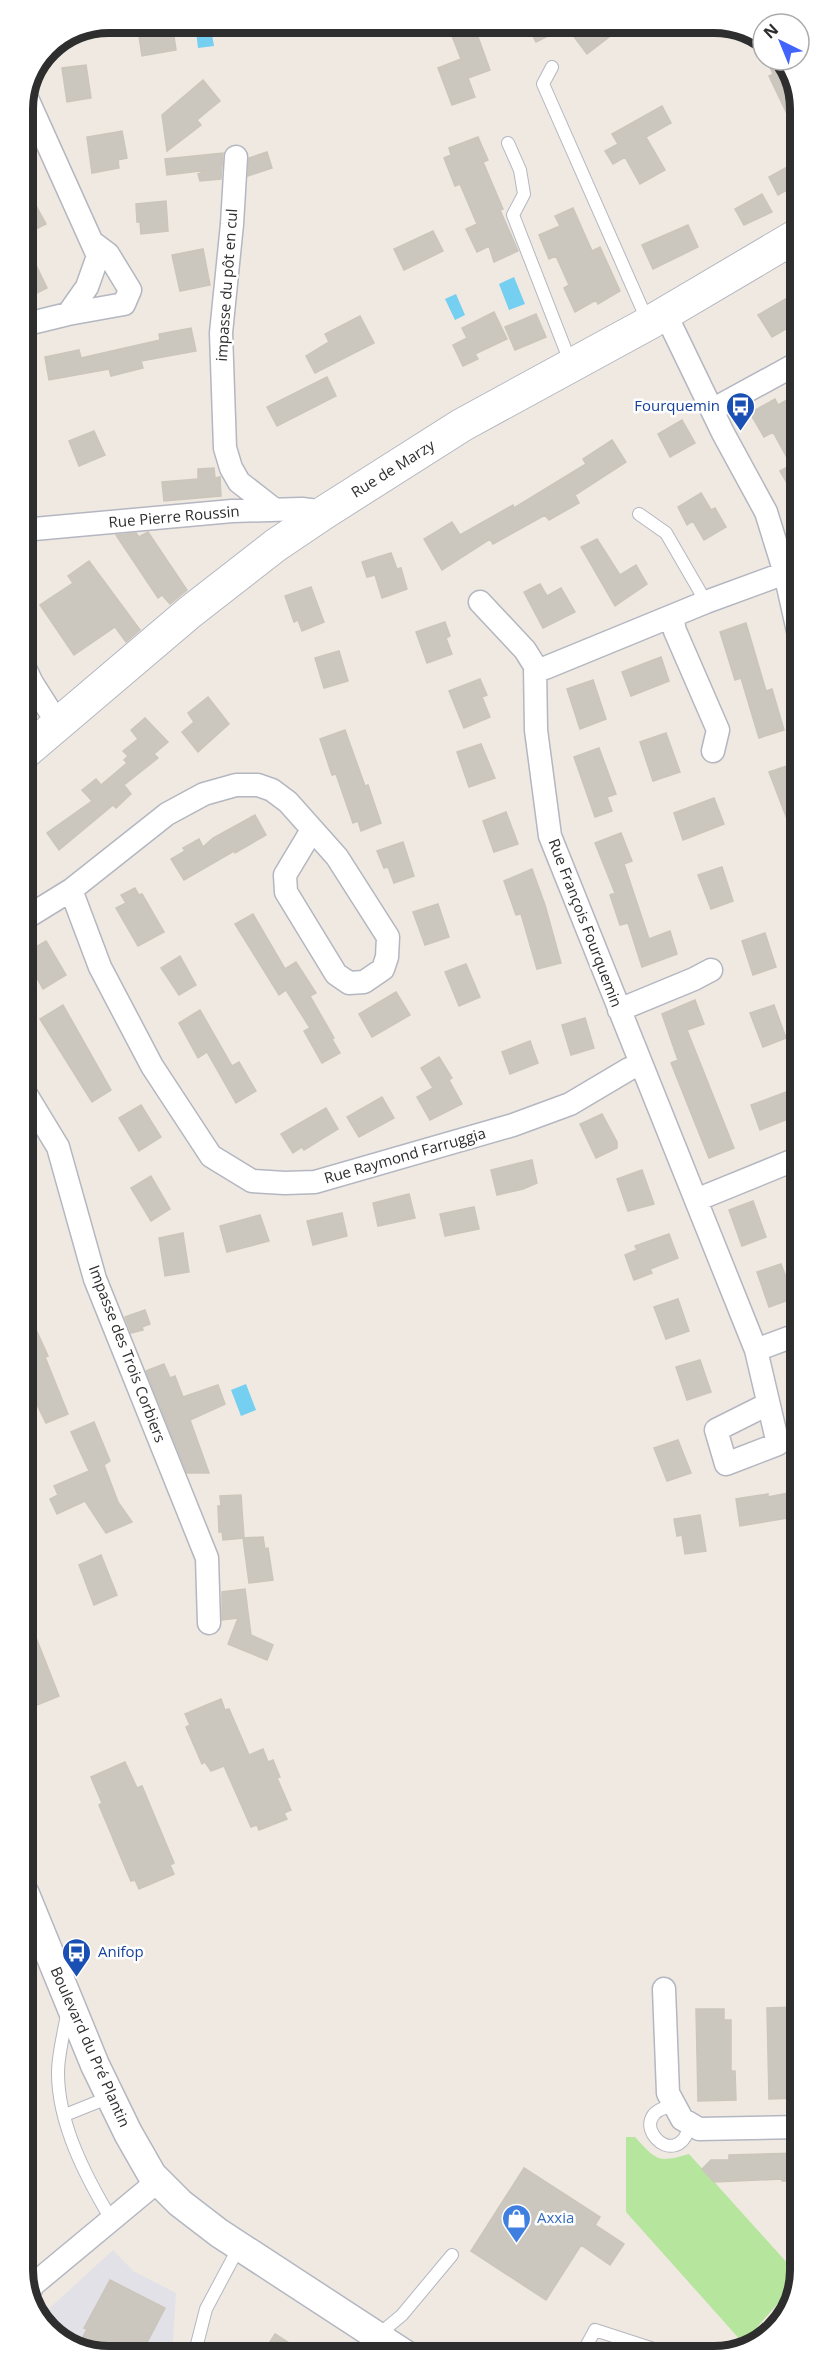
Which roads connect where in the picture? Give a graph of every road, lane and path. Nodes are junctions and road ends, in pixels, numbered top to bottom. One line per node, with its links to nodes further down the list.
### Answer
1 (552, 66): 8 (lane)
2 (33, 112): 5 (street)
3 (508, 143): 10 (lane)
4 (236, 157): 15 (street, impasse du pôt en cul)
5 (91, 241): 7 (street); 7 (street)
6 (790, 241): 8 (main road, Rue de Marzy)
7 (68, 314): 9 (street)
8 (657, 318): 10 (main road, Rue de Marzy); 11 (street)
9 (33, 323)
10 (571, 365): 18 (main road, Rue de Marzy)
11 (690, 365): 13 (street); 14 (lane)
12 (790, 367): 13 (street)
13 (712, 410): 14 (street)
14 (723, 434): 21 (street)
15 (239, 482): 16 (street); 17 (street)
16 (275, 510): 17 (street, Rue Pierre Roussin); 18 (street, Rue Pierre Roussin)
17 (232, 511): 20 (street, Rue Pierre Roussin)
18 (325, 512): 28 (main road, Rue de Marzy)
19 (639, 514): 24 (lane)
20 (33, 529)
21 (785, 573): 22 (street); 24 (street)
22 (790, 595)
23 (480, 602): 26 (street)
24 (706, 602): 25 (street)
25 (672, 617): 26 (street); 30 (street)
26 (535, 666): 35 (street, Rue François Fourquemin)
27 (33, 686): 28 (street)
28 (58, 724): 29 (main road, Rue de Marzy)
29 (33, 745)
30 (713, 752)
31 (312, 830): 31 (street); 32 (street)
32 (71, 890): 33 (street); 36 (street, Rue Raymond Farruggia)
33 (33, 913)
34 (711, 970): 35 (street)
35 (619, 1010): 36 (street, Rue François Fourquemin)
36 (640, 1065): 39 (street, Rue François Fourquemin)
37 (33, 1105): 43 (street, Impasse des Trois Corbiers)
38 (790, 1162): 39 (street)
39 (696, 1200): 41 (street, Rue François Fourquemin)
40 (790, 1337): 41 (street)
41 (756, 1350): 42 (street, Rue François Fourquemin)
42 (768, 1404)
43 (209, 1623)
44 (33, 1913): 46 (street, Boulevard du Pré Plantin)
45 (664, 1989): 48 (street)
46 (69, 2001): 47 (street, Boulevard du Pré Plantin); 49 (lane)
47 (110, 2097): 49 (lane); 52 (street, Boulevard du Pré Plantin)
48 (674, 2106): 50 (street); 50 (lane)
49 (65, 2115): 53 (lane)
50 (690, 2125): 51 (street)
51 (790, 2127)
52 (158, 2181): 53 (street); 54 (street, Boulevard du Pré Plantin)
53 (111, 2219): 56 (street)
54 (239, 2247): 57 (street, Boulevard du Pré Plantin); 58 (lane)
55 (452, 2255): 57 (lane)
56 (35, 2283)
57 (377, 2336): 59 (street, Boulevard du Pré Plantin)
58 (197, 2346)
59 (392, 2346)
60 (586, 2346): 61 (lane)
61 (644, 2346)

